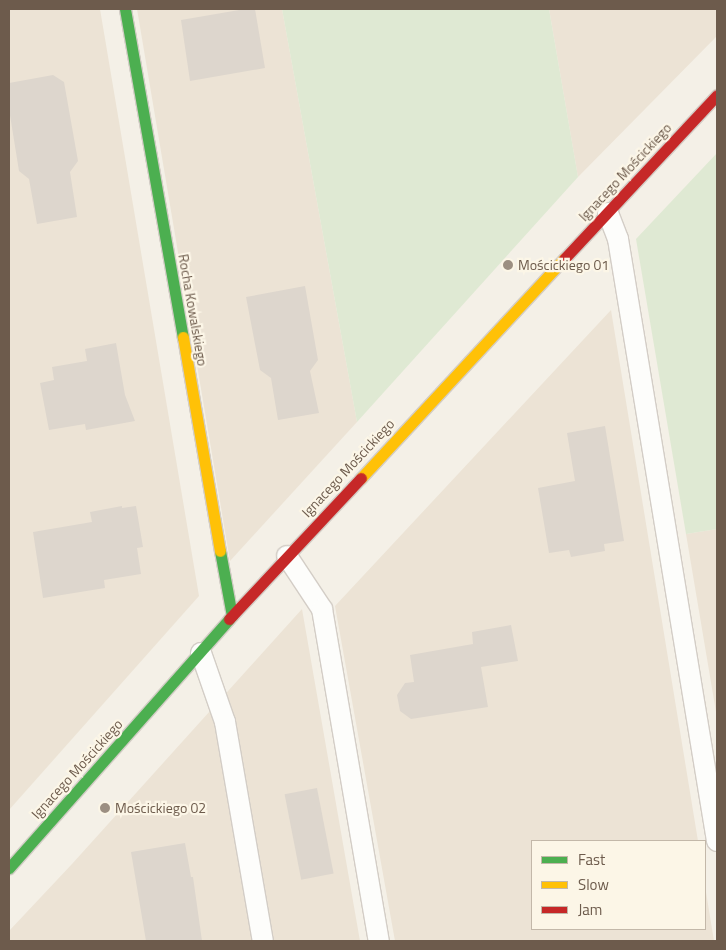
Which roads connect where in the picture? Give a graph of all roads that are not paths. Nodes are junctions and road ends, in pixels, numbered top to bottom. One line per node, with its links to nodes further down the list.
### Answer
1 (125, 9): 5 (street, Rocha Kowalskiego)
2 (717, 95): 3 (street, Ignacego Mościckiego)
3 (608, 213): 4 (street, Ignacego Mościckiego); 7 (lane)
4 (287, 556): 5 (street, Ignacego Mościckiego); 10 (lane)
5 (232, 616): 6 (street, Ignacego Mościckiego)
6 (201, 653): 8 (street, Ignacego Mościckiego); 9 (lane)
7 (717, 841)
8 (9, 868)
9 (263, 941)
10 (379, 941)

